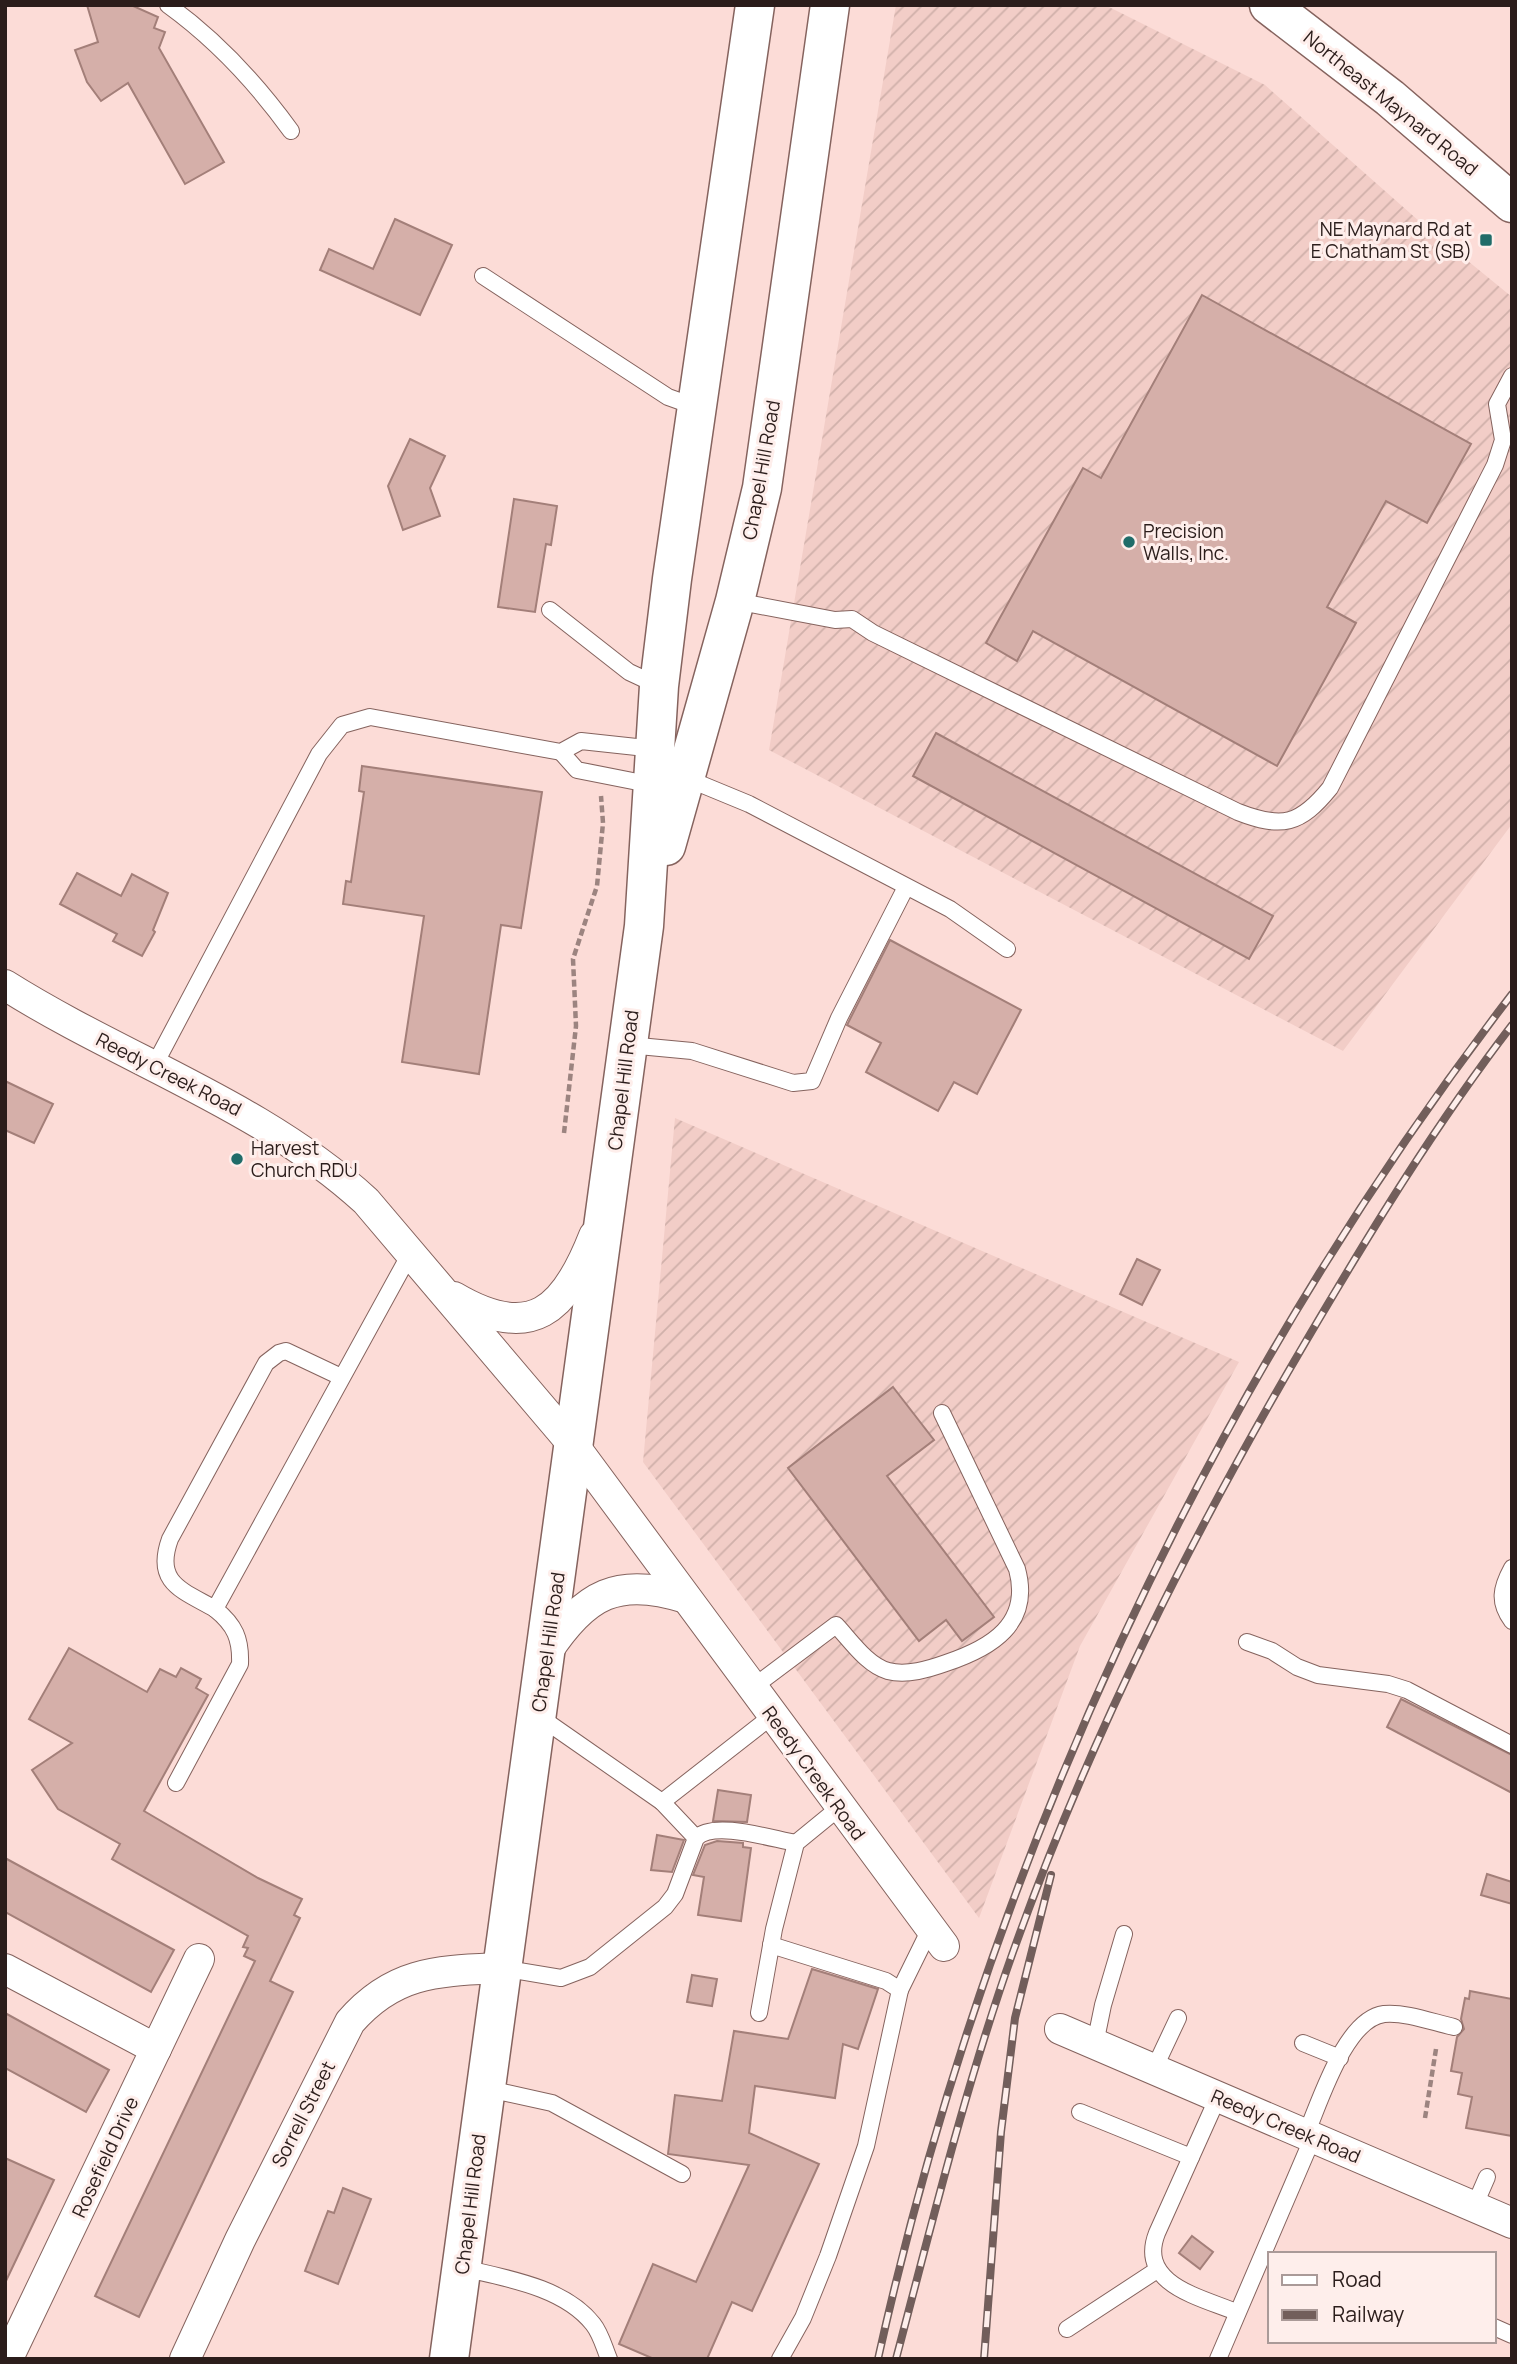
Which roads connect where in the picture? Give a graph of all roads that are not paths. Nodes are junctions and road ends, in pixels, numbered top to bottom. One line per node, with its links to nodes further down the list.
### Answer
1 (168, 5): 5 (lane)
2 (755, 5): 9 (main road, Chapel Hill Road)
3 (830, 5): 10 (main road, Chapel Hill Road)
4 (1269, 5): 6 (main road, Northeast Maynard Road)
5 (291, 131)
6 (1512, 203)
7 (483, 276): 9 (lane)
8 (1512, 376): 10 (lane)
9 (696, 407): 12 (main road, Chapel Hill Road)
10 (735, 601): 14 (main road, Chapel Hill Road)
11 (550, 610): 12 (lane)
12 (659, 686): 14 (main road, Chapel Hill Road)
13 (561, 752): 14 (lane); 14 (lane); 19 (lane)
14 (664, 771): 15 (lane); 18 (main road, Chapel Hill Road)
15 (906, 887): 16 (lane); 18 (lane)
16 (1007, 949)
17 (5, 985): 19 (street, Reedy Creek Road)
18 (628, 1045): 20 (main road, Chapel Hill Road)
19 (154, 1066): 21 (street, Reedy Creek Road)
20 (608, 1199): 22 (street, Reedy Creek Road); 25 (main road, Chapel Hill Road)
21 (411, 1252): 22 (street, Reedy Creek Road); 23 (lane)
22 (444, 1291): 25 (street, Reedy Creek Road)
23 (341, 1377): 28 (lane); 28 (lane)
24 (942, 1413): 32 (lane)
25 (575, 1447): 27 (street, Reedy Creek Road); 31 (main road, Chapel Hill Road)
26 (1512, 1569): 29 (lane)
27 (686, 1598): 31 (street); 32 (street, Reedy Creek Road)
28 (215, 1609): 36 (lane)
29 (1512, 1621)
30 (1247, 1642): 35 (lane)
31 (547, 1652): 33 (main road, Chapel Hill Road)
32 (752, 1688): 34 (street, Reedy Creek Road)
33 (537, 1716): 37 (lane); 45 (main road, Chapel Hill Road)
34 (772, 1716): 37 (lane); 38 (street, Reedy Creek Road)
35 (1512, 1745)
36 (176, 1783)
37 (662, 1802): 39 (lane)
38 (839, 1807): 40 (lane); 42 (street, Reedy Creek Road)
39 (696, 1838): 40 (lane); 45 (lane)
40 (796, 1843): 43 (lane)
41 (1124, 1934): 53 (lane)
42 (937, 1937): 47 (lane)
43 (771, 1945): 47 (lane); 48 (lane)
44 (199, 1959): 54 (street, Rosefield Drive)
45 (501, 1968): 57 (main road, Chapel Hill Road); 73 (street, Sorrell Street)
46 (5, 1969): 54 (street)
47 (900, 1990): 76 (lane)
48 (759, 2013)
49 (1178, 2018): 56 (lane)
50 (1454, 2027): 55 (lane)
51 (1060, 2029): 53 (street, Reedy Creek Road)
52 (1303, 2043): 55 (lane)
53 (1095, 2044): 56 (street, Reedy Creek Road)
54 (156, 2049): 72 (street, Rosefield Drive)
55 (1340, 2058): 60 (lane)
56 (1154, 2069): 58 (street, Reedy Creek Road)
57 (484, 2088): 62 (lane); 66 (main road, Chapel Hill Road)
58 (1218, 2097): 60 (street, Reedy Creek Road); 61 (lane)
59 (1080, 2112): 61 (lane)
60 (1310, 2136): 64 (street, Reedy Creek Road); 68 (lane)
61 (1191, 2157): 67 (lane)
62 (682, 2174)
63 (1487, 2177): 64 (lane)
64 (1474, 2207): 65 (street, Reedy Creek Road)
65 (1512, 2223)
66 (463, 2269): 74 (main road, Chapel Hill Road); 75 (lane)
67 (1157, 2270): 68 (lane); 70 (lane)
68 (1236, 2312): 77 (lane)
69 (1496, 2328): 71 (lane)
70 (1068, 2329)
71 (1512, 2336)
72 (11, 2355)
73 (185, 2359)
74 (449, 2359)
75 (609, 2359)
76 (780, 2359)
77 (1218, 2359)

